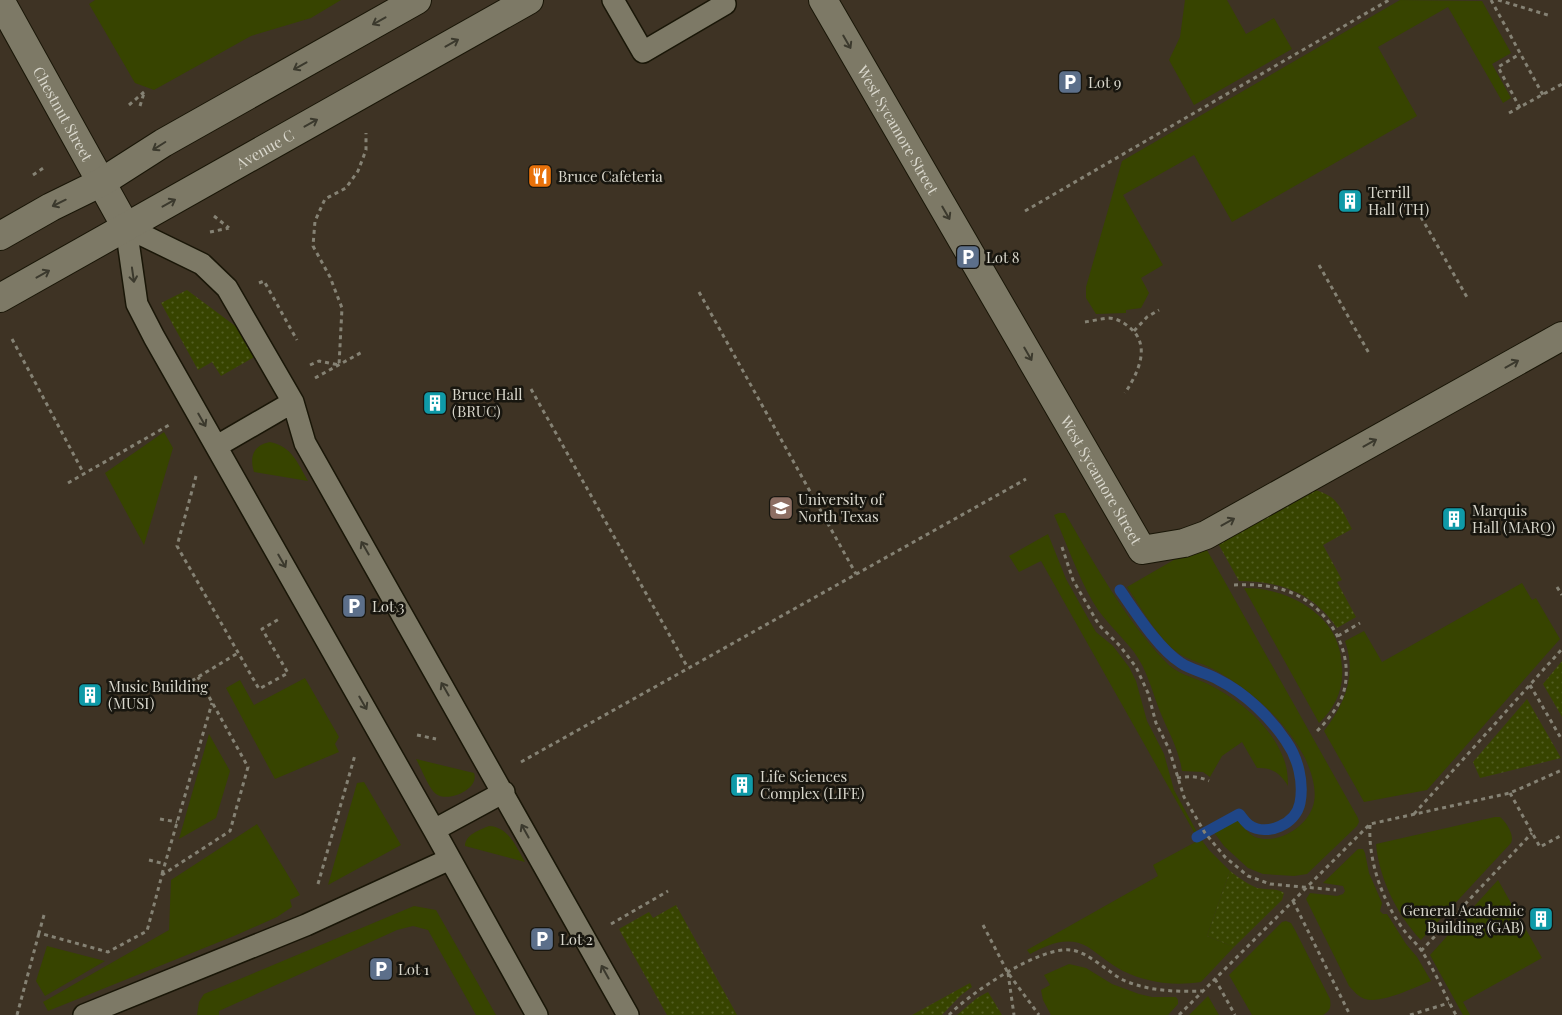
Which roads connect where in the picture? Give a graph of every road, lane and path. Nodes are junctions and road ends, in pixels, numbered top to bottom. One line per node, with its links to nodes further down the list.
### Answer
1 (0, 0): 21 (street, Chestnut Street)
2 (530, 0): 25 (street, Avenue C, one-way to 2)
3 (613, 0): 9 (lane)
4 (822, 0): 36 (street, West Sycamore Street, one-way to 36)
5 (1389, 0): 23 (path)
6 (1491, 0): 11 (path)
7 (1498, 0): 10 (path)
8 (408, 2): 21 (street, one-way to 21)
9 (725, 4)
10 (1551, 16)
11 (1520, 54): 13 (path); 16 (path)
12 (1562, 84): 13 (path)
13 (1543, 95): 16 (path)
14 (129, 105): 15 (path)
15 (140, 106)
16 (1520, 108): 17 (path)
17 (1509, 114)
18 (366, 133): 42 (path)
19 (45, 167): 20 (path)
20 (29, 177)
21 (102, 182): 25 (street, Chestnut Street); 27 (street, one-way to 27)
22 (1417, 210): 32 (path)
23 (1025, 211)
24 (214, 216): 26 (path)
25 (126, 226): 31 (street, Avenue C, one-way to 25); 46 (lane); 48 (lane, one-way to 48)
26 (210, 232)
27 (0, 236)
28 (1319, 265): 40 (path)
29 (256, 285): 38 (path)
30 (699, 292): 54 (path)
31 (0, 298)
32 (1468, 299)
33 (1159, 310): 35 (path)
34 (1085, 322): 35 (path)
35 (1134, 331): 45 (path)
36 (1562, 336)
37 (12, 339): 50 (path)
38 (297, 341)
39 (364, 351): 42 (path)
40 (1370, 355)
41 (306, 358): 42 (path)
42 (339, 364): 43 (path)
43 (325, 373)
44 (531, 390): 63 (path)
45 (1125, 393)
46 (293, 402): 48 (lane); 77 (lane, one-way to 46)
47 (172, 424): 50 (path)
48 (217, 446): 83 (lane, one-way to 83)
49 (198, 470): 62 (path)
50 (84, 474): 52 (path)
51 (1026, 479): 54 (path)
52 (68, 483)
53 (1062, 547): 75 (path)
54 (856, 574): 63 (path)
55 (1234, 585): 60 (path)
56 (1557, 587): 57 (path)
57 (1562, 595)
58 (282, 617): 62 (path)
59 (1360, 623): 60 (path)
60 (1338, 636): 68 (path)
61 (1562, 649): 65 (path)
62 (238, 653): 64 (path)
63 (688, 668): 73 (path)
64 (198, 677): 66 (path); 67 (path)
65 (1530, 685): 71 (path); 79 (path)
66 (178, 689)
67 (212, 702): 81 (path); 89 (path)
68 (1317, 731)
69 (409, 734): 70 (path)
70 (438, 740)
71 (1562, 740)
72 (357, 750): 95 (path)
73 (515, 765)
74 (1562, 770): 78 (path)
75 (1177, 778): 76 (path); 90 (path)
76 (1209, 781)
77 (504, 792): 83 (lane); 107 (lane, one-way to 77)
78 (1510, 793): 79 (path); 84 (path)
79 (1413, 815): 82 (path)
80 (160, 819): 81 (path)
81 (177, 822): 88 (path)
82 (1370, 824): 90 (path); 99 (path)
83 (434, 830): 86 (lane)
84 (1532, 833): 85 (path); 99 (path)
85 (1562, 835)
86 (450, 859): 95 (lane); 106 (lane)
87 (149, 860): 88 (path)
88 (165, 864): 89 (path)
89 (162, 875): 98 (path)
90 (1306, 888): 91 (path); 93 (path)
91 (1336, 890)
92 (668, 892): 97 (path)
93 (1293, 901): 101 (path); 113 (path)
94 (44, 915): 98 (path)
95 (306, 925): 105 (lane)
96 (983, 925): 100 (path)
97 (606, 927)
98 (39, 932): 104 (path)
99 (1421, 951): 103 (path)
100 (1008, 973): 102 (path); 108 (path); 109 (path); 110 (path)
101 (1215, 978): 102 (path); 112 (path)
102 (1202, 991): 111 (path)
103 (1449, 1003): 114 (path); 115 (path)
104 (16, 1015)
105 (84, 1015)
106 (537, 1015)
107 (628, 1015)
108 (949, 1015)
109 (1014, 1015)
110 (1039, 1015)
111 (1178, 1015)
112 (1235, 1015)
113 (1350, 1015)
114 (1410, 1015)
115 (1456, 1015)

